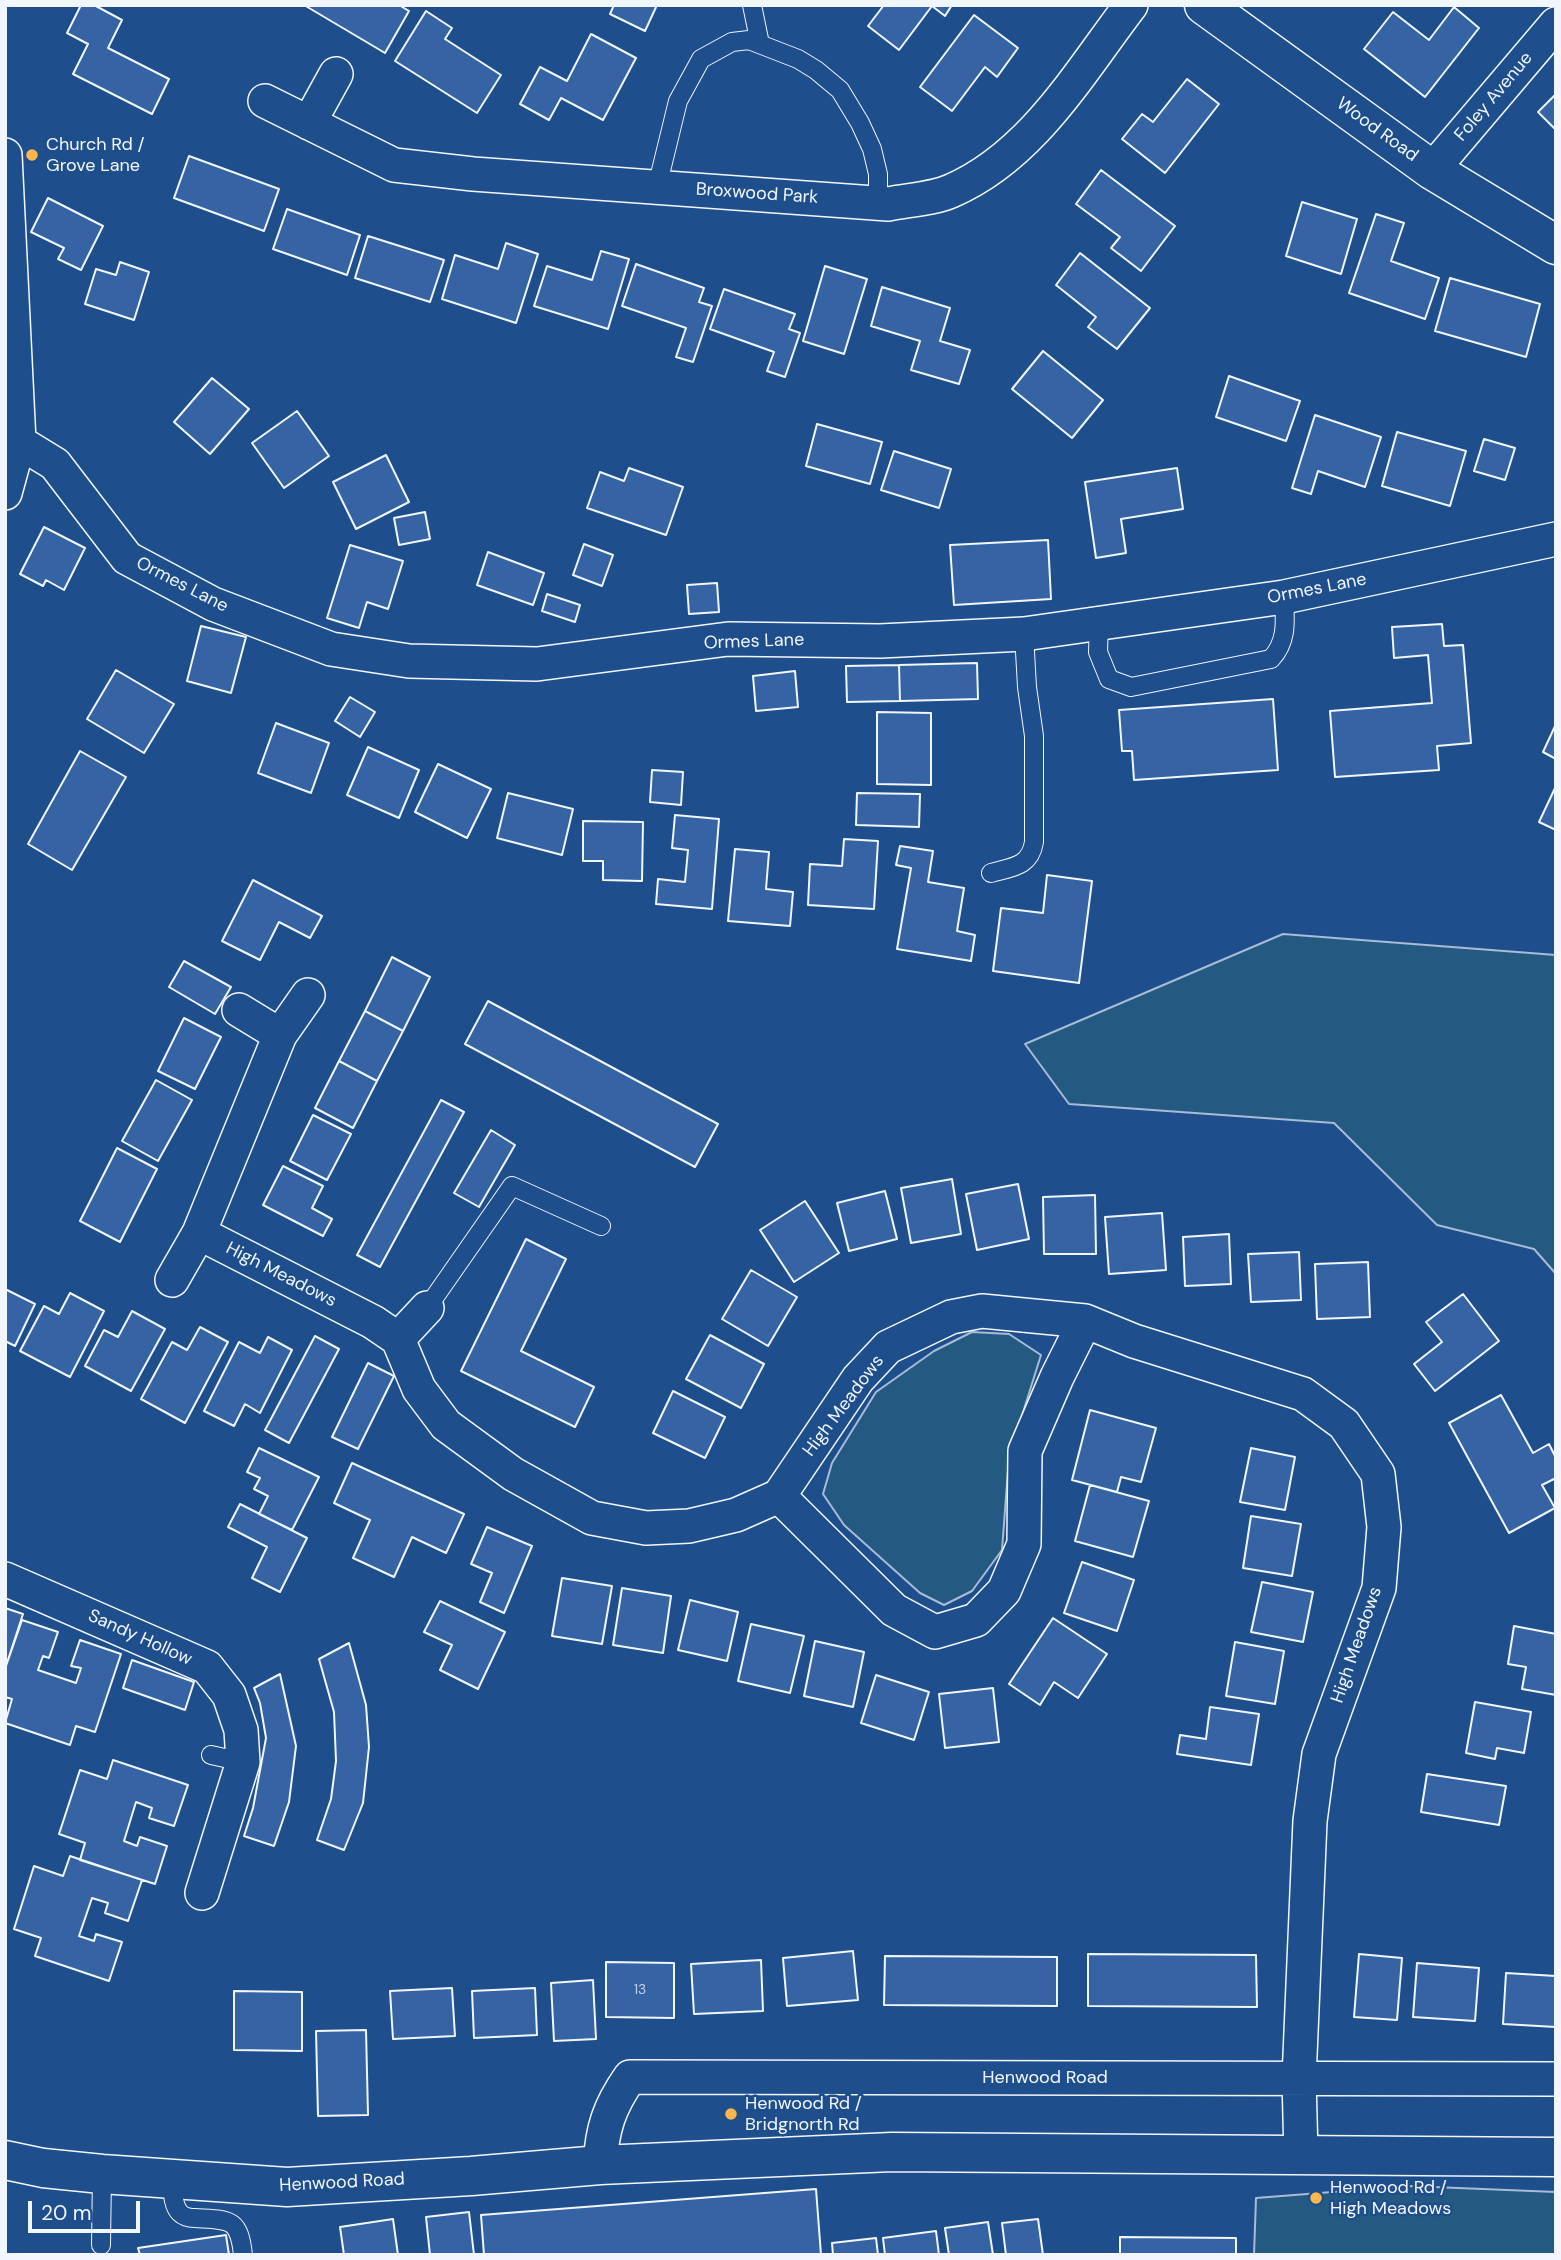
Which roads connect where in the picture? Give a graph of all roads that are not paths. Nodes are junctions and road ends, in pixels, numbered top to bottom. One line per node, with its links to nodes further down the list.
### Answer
1 (752, 5): 5 (lane)
2 (1131, 5): 12 (street, Broxwood Park)
3 (1204, 5): 10 (main road, Wood Road)
4 (1556, 24): 10 (street, Foley Avenue)
5 (760, 44): 11 (lane); 12 (lane)
6 (336, 74): 8 (street)
7 (265, 101): 8 (street, Broxwood Park)
8 (309, 123): 11 (street, Broxwood Park)
9 (5, 155): 14 (street)
10 (1432, 170): 13 (main road, Wood Road)
11 (657, 187): 12 (street, Broxwood Park)
12 (878, 203)
13 (1556, 245)
14 (19, 442): 15 (street); 19 (street, Ormes Lane)
15 (5, 493)
16 (1556, 540): 17 (street, Ormes Lane)
17 (1284, 597): 18 (street, Ormes Lane); 18 (lane)
18 (1099, 623): 19 (street, Ormes Lane)
19 (1024, 634): 20 (lane)
20 (991, 873)
21 (308, 995): 23 (street)
22 (239, 1010): 23 (street)
23 (280, 1035): 25 (street)
24 (601, 1226): 27 (lane)
25 (199, 1233): 26 (street); 29 (street, High Meadows)
26 (172, 1280)
27 (427, 1308): 29 (street)
28 (1085, 1321): 30 (street, High Meadows); 30 (street); 35 (street, High Meadows)
29 (398, 1339): 30 (street)
30 (779, 1496)
31 (5, 1579): 33 (street, Sandy Hollow)
32 (211, 1755): 33 (lane)
33 (243, 1762): 34 (street, Sandy Hollow)
34 (202, 1893)
35 (1299, 2079): 36 (street, Henwood Road); 37 (street, High Meadows); 40 (street, Henwood Road)
36 (1556, 2079)
37 (1301, 2155): 38 (main road, Henwood Road); 40 (main road, Henwood Road)
38 (1556, 2157)
39 (5, 2160): 41 (main road, Henwood Road)
40 (600, 2165): 44 (main road, Henwood Road)
41 (43, 2168): 42 (main road, Henwood Road); 43 (main road, Henwood Road)
42 (5, 2174)
43 (102, 2174): 44 (main road, Henwood Road); 45 (lane)
44 (172, 2180): 46 (lane)
45 (101, 2245)
46 (243, 2255)

